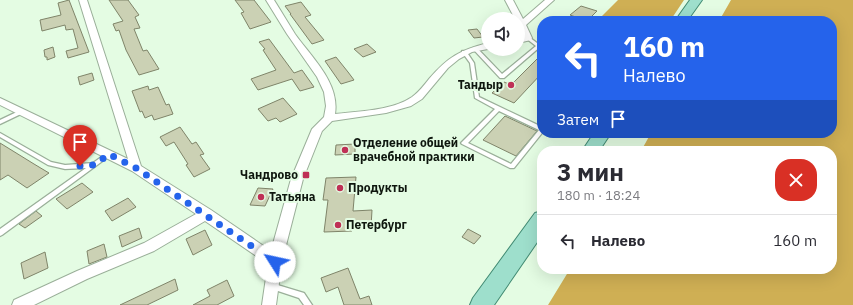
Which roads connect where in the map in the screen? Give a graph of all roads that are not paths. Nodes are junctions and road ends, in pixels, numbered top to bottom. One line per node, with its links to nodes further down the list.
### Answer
1 (83, 0): 27 (street)
2 (270, 0): 20 (street)
3 (509, 0): 6 (street)
4 (550, 0): 8 (street)
5 (696, 0): 7 (main road)
6 (516, 12)
7 (685, 16)
8 (525, 21)
9 (525, 31): 10 (street)
10 (528, 38): 11 (street); 12 (lane)
11 (525, 39)
12 (537, 44)
13 (481, 48): 14 (street)
14 (475, 49): 15 (lane); 16 (street)
15 (537, 49)
16 (464, 52): 18 (lane); 20 (street)
17 (0, 101): 19 (street)
18 (498, 109): 22 (lane); 24 (lane)
19 (21, 112): 21 (lane); 25 (street)
20 (328, 118): 31 (street)
21 (0, 122)
22 (537, 127)
23 (0, 135): 26 (lane)
24 (537, 135)
25 (109, 154): 26 (lane); 27 (street)
26 (94, 165): 30 (lane)
27 (136, 168): 28 (street)
28 (207, 214): 31 (street); 33 (street)
29 (537, 226): 36 (main road)
30 (0, 233)
31 (275, 262): 32 (street)
32 (271, 286): 34 (street); 35 (lane)
33 (20, 305)
34 (269, 305)
35 (308, 305)
36 (481, 305)

